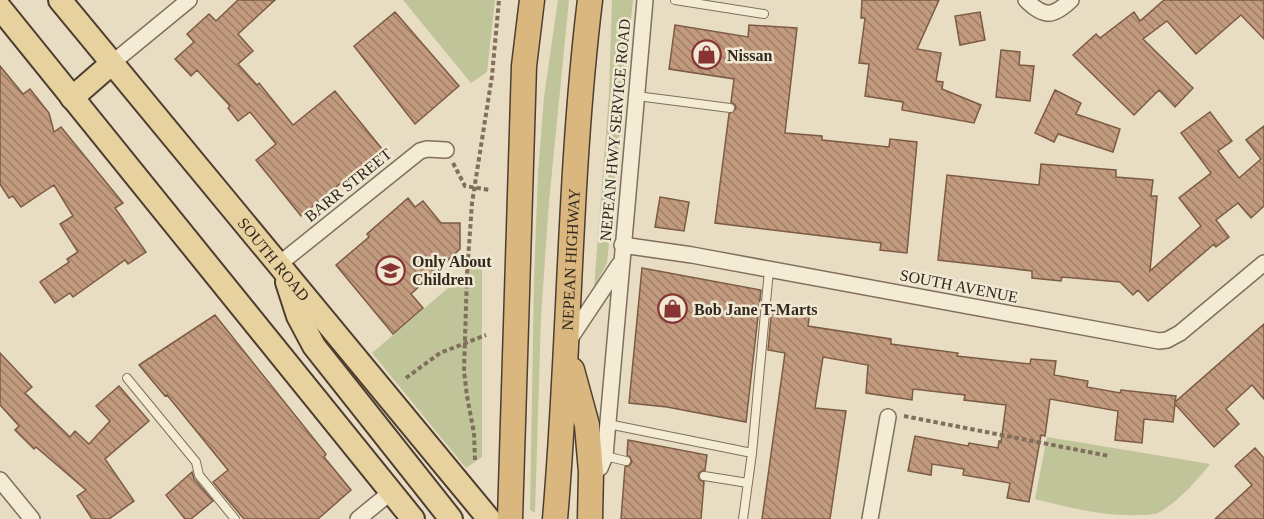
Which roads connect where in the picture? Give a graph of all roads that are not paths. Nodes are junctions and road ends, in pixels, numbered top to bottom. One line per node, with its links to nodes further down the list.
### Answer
1 (60, 0): 11 (main road, SOUTH ROAD)
2 (189, 0): 11 (street)
3 (532, 0): 41 (highway)
4 (590, 0): 21 (highway, NEPEAN HIGHWAY)
5 (645, 0): 12 (street, NEPEAN HWY SERVICE ROAD)
6 (675, 0): 10 (lane)
7 (1026, 0): 8 (street)
8 (1071, 0)
9 (0, 9): 13 (main road)
10 (764, 14)
11 (111, 64): 13 (main road); 19 (main road, SOUTH ROAD)
12 (637, 96): 14 (lane); 16 (street, NEPEAN HWY SERVICE ROAD)
13 (72, 98): 24 (main road)
14 (730, 108)
15 (446, 150): 19 (street, BARR STREET)
16 (622, 245): 17 (street, NEPEAN HWY SERVICE ROAD); 20 (street, SOUTH AVENUE)
17 (621, 263): 21 (street, NEPEAN HWY SERVICE ROAD); 26 (street, NEPEAN HWY SERVICE ROAD)
18 (1264, 263): 20 (street, SOUTH AVENUE)
19 (282, 269): 22 (main road); 40 (main road, SOUTH ROAD)
20 (769, 270): 27 (lane)
21 (567, 347): 30 (highway); 42 (highway, NEPEAN HIGHWAY)
22 (324, 359): 24 (main road); 28 (main road)
23 (127, 378): 36 (lane)
24 (300, 379): 34 (main road)
25 (888, 417): 45 (street)
26 (608, 424): 27 (lane); 30 (street, NEPEAN HWY SERVICE ROAD)
27 (752, 453): 33 (lane)
28 (400, 456): 34 (main road); 39 (main road)
29 (626, 460): 30 (lane)
30 (598, 464): 43 (highway)
31 (704, 476): 33 (lane)
32 (0, 480): 35 (street)
33 (747, 483): 44 (lane)
34 (391, 492): 37 (street); 38 (main road)
35 (32, 519)
36 (235, 519)
37 (358, 519)
38 (414, 519)
39 (452, 519)
40 (489, 519)
41 (510, 519)
42 (555, 519)
43 (590, 519)
44 (743, 519)
45 (870, 519)

